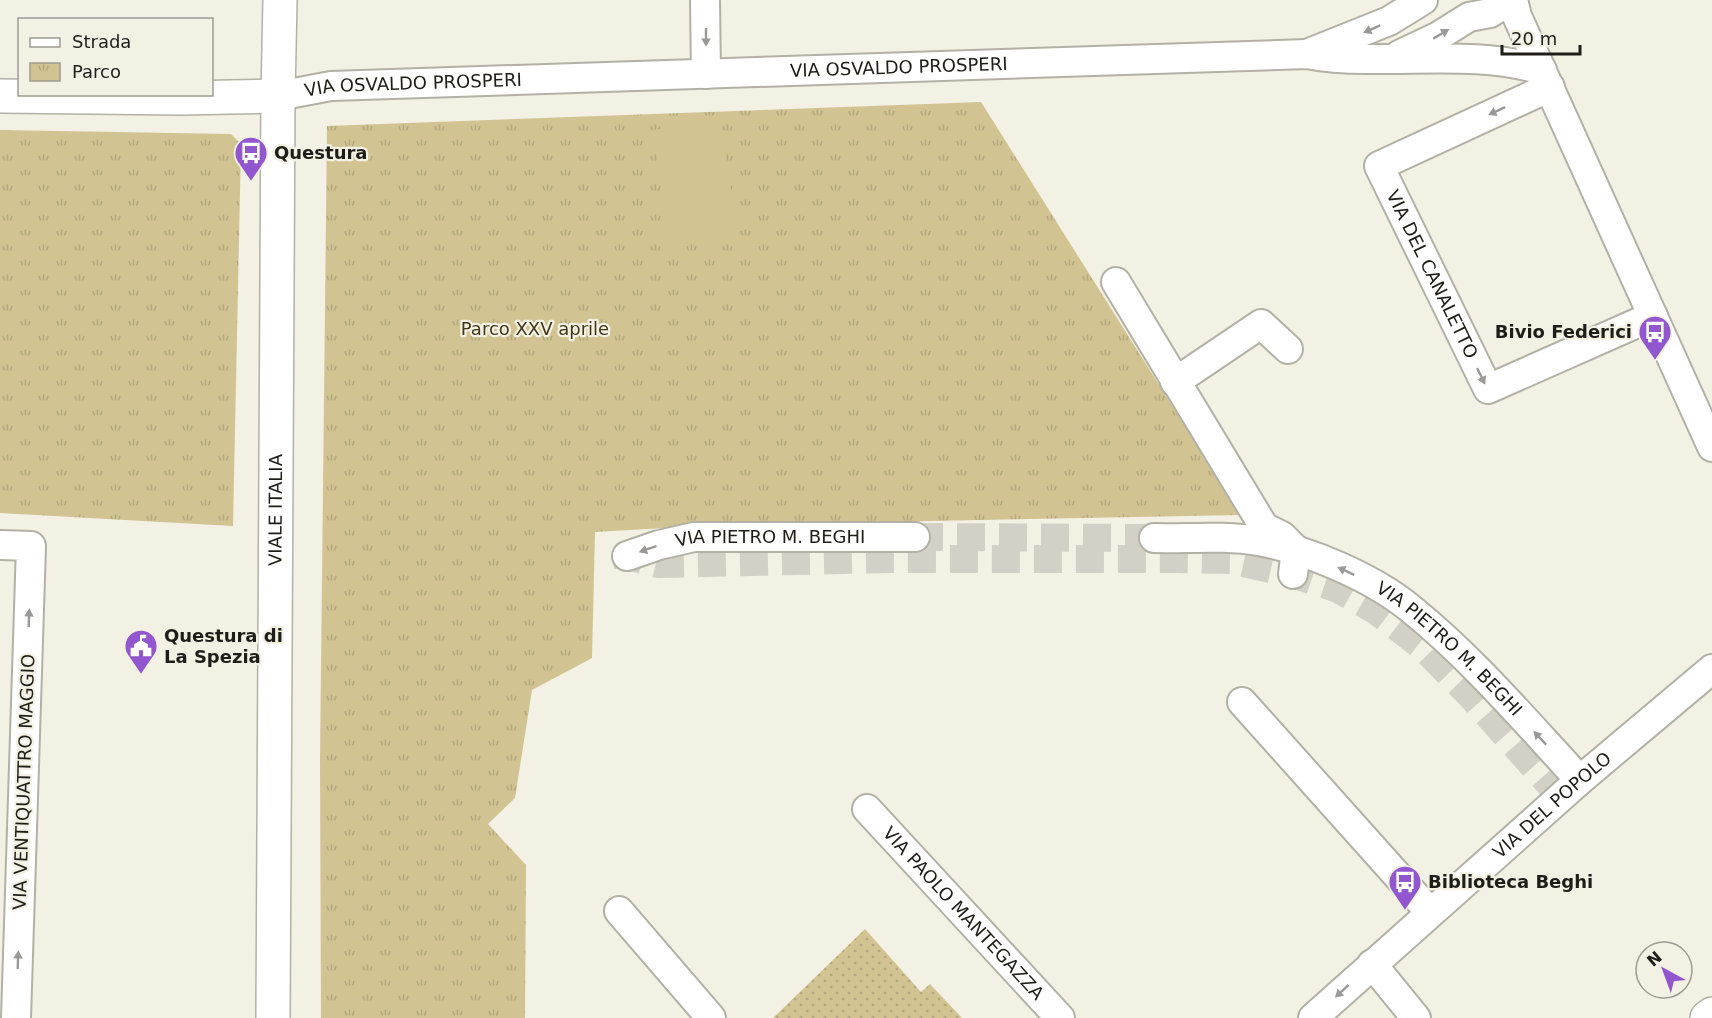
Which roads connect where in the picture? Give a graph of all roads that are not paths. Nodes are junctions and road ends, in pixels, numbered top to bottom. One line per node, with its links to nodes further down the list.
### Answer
1 (280, 0): 11 (main road, VIALE ITALIA)
2 (705, 0): 8 (street, one-way to 8)
3 (1423, 0): 6 (street, one-way to 6)
4 (1502, 0): 7 (street, VIA OSVALDO PROSPERI, one-way to 4)
5 (1512, 0): 9 (street)
6 (1307, 54): 7 (street, VIA OSVALDO PROSPERI); 8 (street, VIA OSVALDO PROSPERI)
7 (1389, 60): 9 (street)
8 (706, 74): 11 (street, VIA OSVALDO PROSPERI)
9 (1546, 78): 13 (street); 13 (street, VIA DEL CANALETTO, one-way to 13)
10 (0, 96): 11 (main road)
11 (278, 96): 31 (main road, VIALE ITALIA)
12 (1116, 282): 15 (street, VIA PIETRO M. BEGHI)
13 (1653, 316): 16 (street)
14 (1288, 349): 15 (street)
15 (1175, 382): 21 (street, VIA PIETRO M. BEGHI)
16 (1712, 447)
17 (915, 537): 20 (street, VIA PIETRO M. BEGHI, one-way to 20)
18 (1154, 538): 21 (street, VIA PIETRO M. BEGHI)
19 (0, 545): 30 (street, VIA VENTIQUATTRO MAGGIO, one-way to 19)
20 (627, 556)
21 (1294, 562): 24 (street, VIA PIETRO M. BEGHI, one-way to 21)
22 (1712, 669): 24 (street, VIA DEL POPOLO)
23 (1242, 702): 27 (street)
24 (1580, 780): 27 (street, VIA DEL POPOLO)
25 (867, 809): 33 (street, VIA PAOLO MANTEGAZZA)
26 (619, 911): 32 (street)
27 (1430, 912): 28 (street, VIA DEL POPOLO)
28 (1372, 964): 34 (street, VIA DEL POPOLO, one-way to 34); 35 (street)
29 (1712, 1014): 36 (main road)
30 (16, 1018)
31 (273, 1018)
32 (711, 1018)
33 (1060, 1018)
34 (1313, 1018)
35 (1416, 1018)
36 (1707, 1018)

